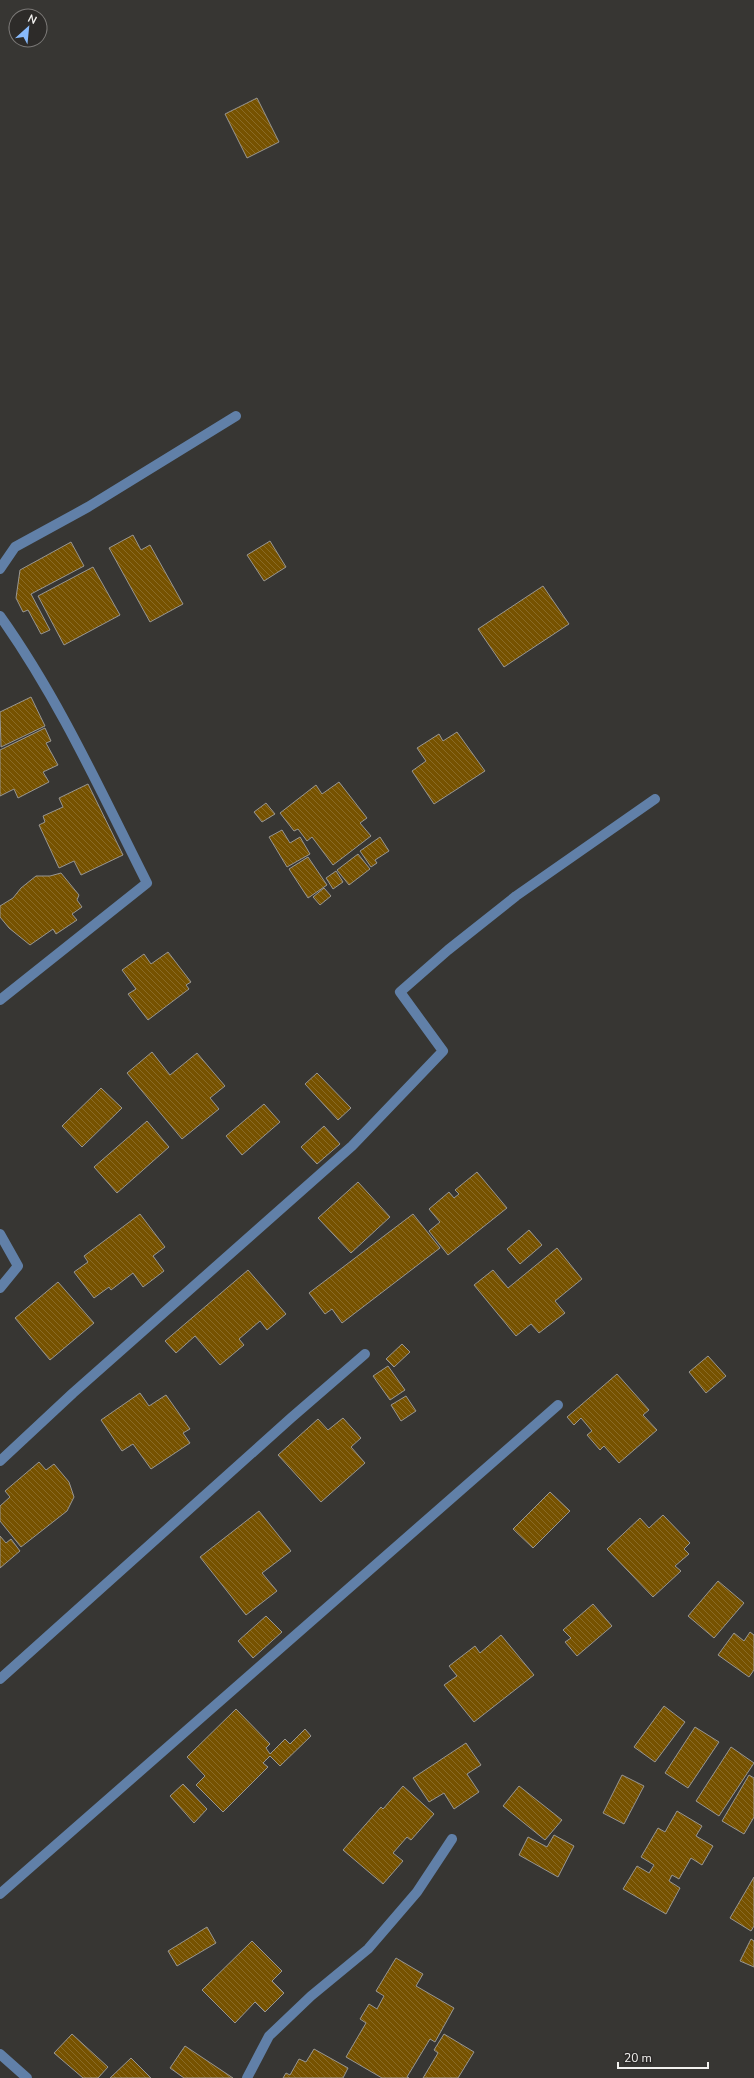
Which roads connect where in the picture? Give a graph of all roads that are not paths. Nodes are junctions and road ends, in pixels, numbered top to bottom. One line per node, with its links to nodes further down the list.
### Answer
1 (236, 416): 2 (street)
2 (0, 569)
3 (0, 616): 5 (street)
4 (655, 799): 10 (street)
5 (0, 1000)
6 (0, 1234): 7 (street)
7 (0, 1288)
8 (365, 1354): 11 (street)
9 (558, 1405): 13 (street)
10 (0, 1461)
11 (0, 1678)
12 (452, 1840): 16 (street)
13 (0, 1894)
14 (0, 2054): 15 (street)
15 (27, 2078)
16 (247, 2078)

